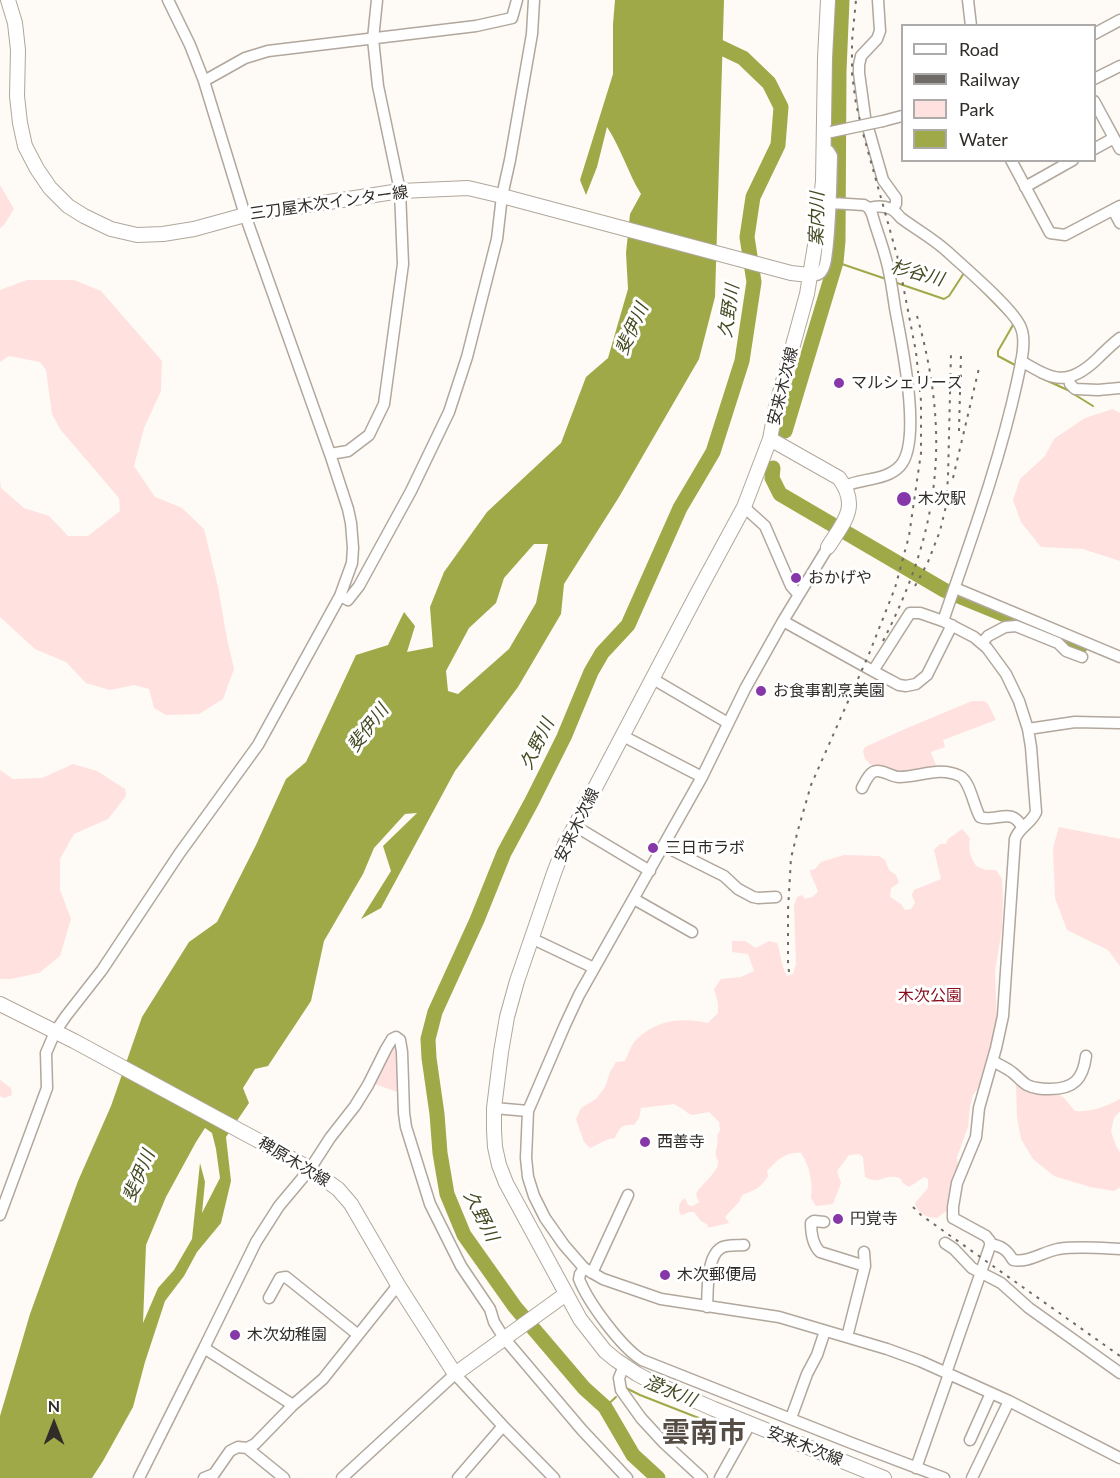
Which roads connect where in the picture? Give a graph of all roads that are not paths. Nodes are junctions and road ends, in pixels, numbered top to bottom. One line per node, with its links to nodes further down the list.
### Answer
1 (8, 0): 32 (main road, 三刀屋木次インター線)
2 (168, 0): 15 (street)
3 (377, 0): 12 (street)
4 (517, 0): 12 (street)
5 (534, 0): 27 (street)
6 (828, 0): 18 (main road, 安来木次線)
7 (878, 0): 31 (street)
8 (968, 0): 10 (street)
9 (1120, 20): 11 (street)
10 (971, 24)
11 (1096, 33)
12 (373, 39): 15 (street); 26 (street)
13 (1120, 66): 14 (street)
14 (1096, 78)
15 (204, 81): 32 (street)
16 (1096, 103): 19 (street)
17 (901, 116): 18 (street, bridge)
18 (828, 132): 22 (main road, 安来木次線)
19 (1114, 138): 20 (street); 21 (street)
20 (1096, 148)
21 (1120, 149)
22 (824, 151): 28 (street); 34 (main road, 安来木次線)
23 (1012, 162): 25 (street)
24 (1070, 162): 25 (street)
25 (1025, 188): 30 (street)
26 (400, 191): 27 (main road, 三刀屋木次インター線); 32 (main road, 三刀屋木次インター線); 40 (street)
27 (507, 197): 34 (main road, 三刀屋木次インター線); 46 (street)
28 (837, 203): 29 (street); 34 (street)
29 (869, 207): 31 (street); 41 (street)
30 (1117, 208): 33 (street)
31 (892, 209): 36 (street)
32 (245, 215): 40 (street)
33 (1120, 223)
34 (810, 275): 39 (main road, 安来木次線)
35 (1120, 338): 37 (street)
36 (1021, 361): 37 (street); 44 (street)
37 (1069, 378): 38 (street)
38 (1120, 388)
39 (770, 439): 41 (main road); 42 (main road, 安来木次線)
40 (330, 454): 46 (street)
41 (845, 486): 43 (main road)
42 (744, 507): 45 (street); 54 (main road, 安来木次線)
43 (828, 548): 45 (street)
44 (953, 592): 48 (street); 49 (street)
45 (798, 594): 47 (street)
46 (340, 596): 71 (street)
47 (783, 621): 53 (street); 55 (street)
48 (948, 623): 50 (street); 53 (street); 53 (street)
49 (1023, 623): 50 (street); 51 (street); 52 (street)
50 (982, 643): 57 (street)
51 (1082, 657)
52 (1120, 657)
53 (873, 671)
54 (653, 679): 55 (street); 58 (main road, 安来木次線)
55 (728, 723): 59 (street)
56 (1120, 723): 57 (street)
57 (1028, 729): 62 (street)
58 (623, 736): 59 (street); 61 (main road, 安来木次線)
59 (702, 777): 63 (street)
60 (862, 788): 62 (street)
61 (575, 826): 64 (street); 68 (main road, 安来木次線)
62 (1022, 827): 73 (street)
63 (664, 846): 64 (street); 65 (street)
64 (650, 871): 66 (street)
65 (776, 897)
66 (634, 899): 67 (street); 69 (street)
67 (692, 932)
68 (531, 938): 69 (street); 74 (main road, 安来木次線)
69 (594, 968): 75 (street)
70 (0, 1004): 71 (main road, 稗原木次線)
71 (56, 1032): 76 (main road, 稗原木次線); 78 (street)
72 (1086, 1056): 73 (street)
73 (993, 1061): 81 (street)
74 (494, 1108): 75 (street); 89 (main road, 安来木次線)
75 (528, 1111): 86 (street)
76 (309, 1168): 88 (main road, 稗原木次線); 94 (street); 96 (street)
77 (628, 1194): 86 (street)
78 (0, 1215)
79 (824, 1222): 85 (street)
80 (945, 1243): 87 (street)
81 (990, 1244): 83 (street); 87 (street)
82 (744, 1245): 91 (street)
83 (1120, 1249)
84 (864, 1252): 85 (street)
85 (865, 1266): 95 (street)
86 (588, 1271): 91 (street); 104 (street)
87 (981, 1274): 98 (street); 99 (street)
88 (398, 1284): 93 (street); 100 (main road, 稗原木次線)
89 (566, 1294): 94 (main road); 97 (main road, 安来木次線)
90 (269, 1298): 93 (street)
91 (706, 1307): 92 (street)
92 (825, 1330): 95 (street); 104 (street)
93 (357, 1334): 103 (street)
94 (505, 1337): 100 (main road); 117 (street)
95 (847, 1337): 98 (street)
96 (204, 1348): 103 (street); 112 (street)
97 (624, 1366): 105 (main road, 安来木次線); 118 (street)
98 (948, 1373): 101 (street); 110 (street)
99 (1120, 1373)
100 (455, 1374): 106 (street); 114 (street)
101 (991, 1393): 102 (street); 107 (street)
102 (1009, 1401): 109 (street); 122 (street)
103 (293, 1405): 108 (street)
104 (791, 1418): 110 (street)
105 (750, 1424): 119 (street); 120 (main road, 安来木次線)
106 (503, 1426): 115 (street); 116 (street)
107 (970, 1440)
108 (247, 1448): 111 (street); 113 (street)
109 (1120, 1458)
110 (916, 1468): 121 (street)
111 (211, 1477)
112 (139, 1478)
113 (284, 1478)
114 (342, 1478)
115 (458, 1478)
116 (554, 1478)
117 (627, 1478)
118 (702, 1478)
119 (720, 1478)
120 (884, 1478)
121 (944, 1478)
122 (972, 1478)

